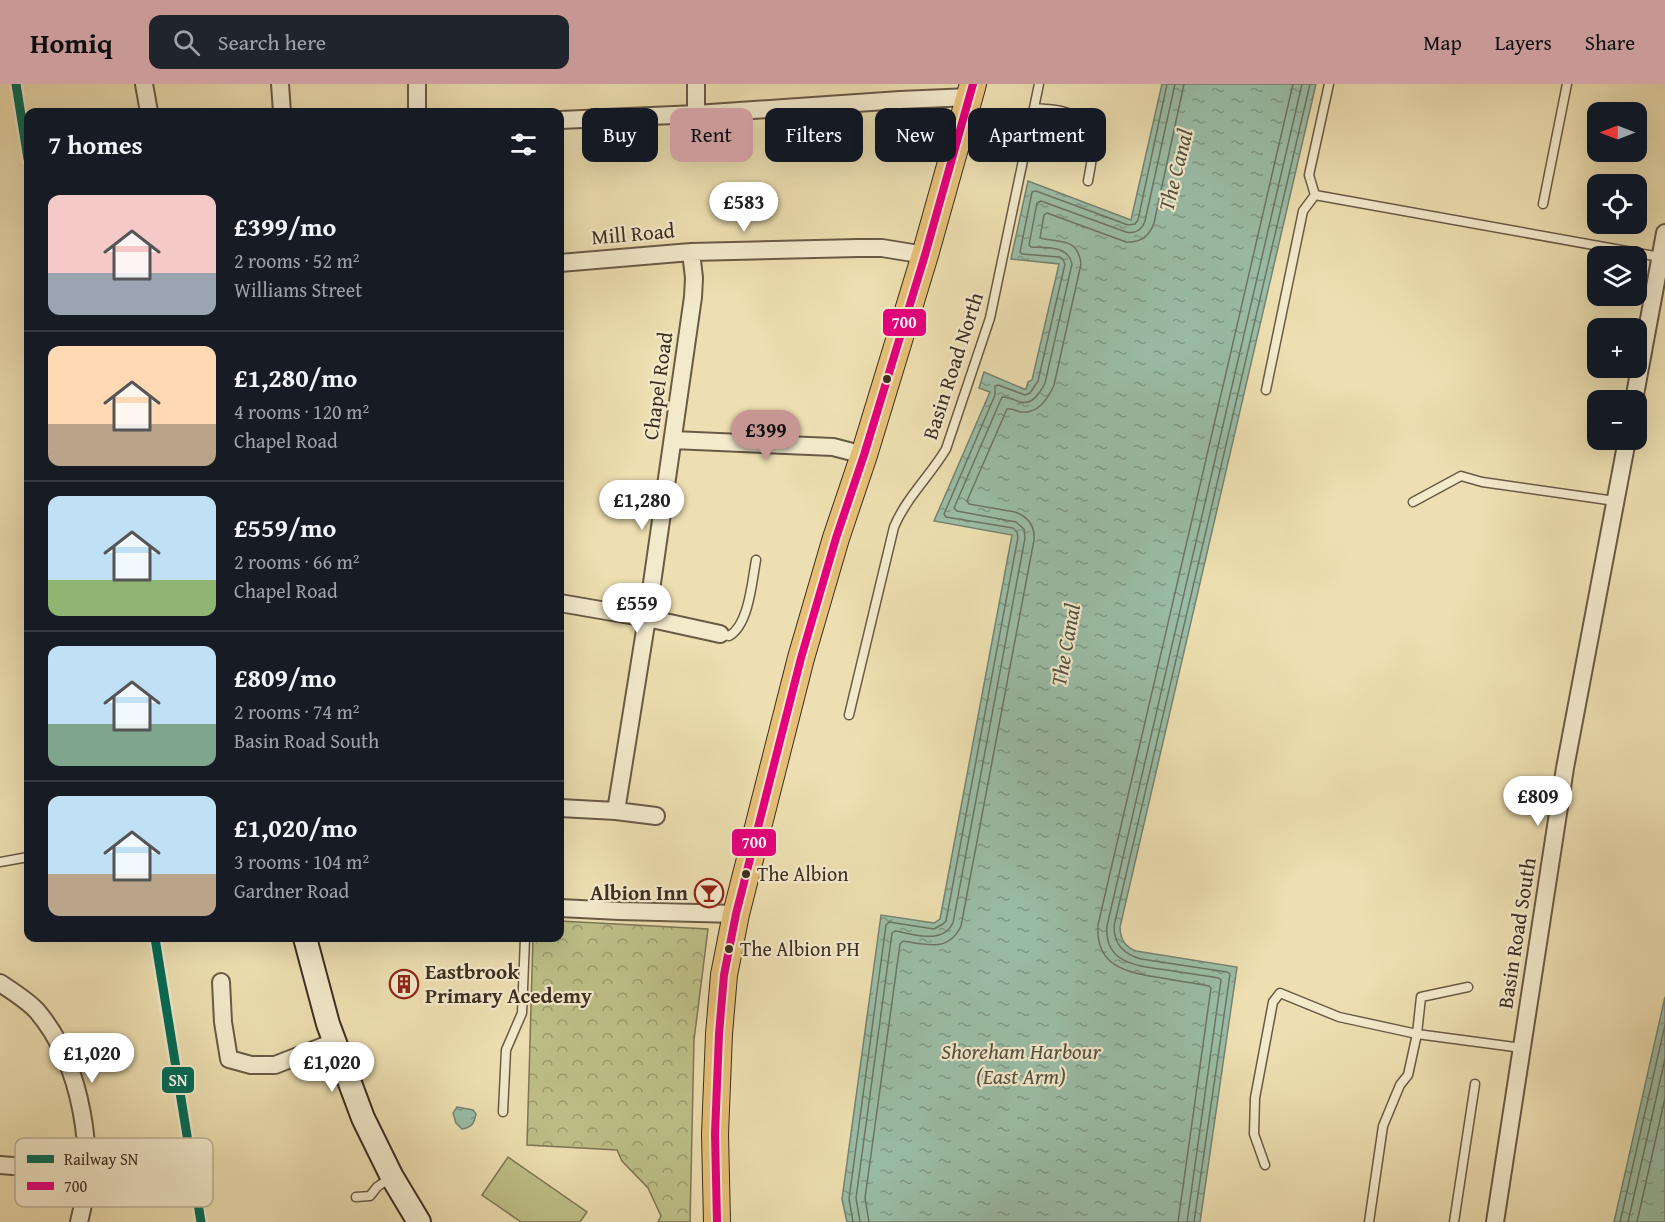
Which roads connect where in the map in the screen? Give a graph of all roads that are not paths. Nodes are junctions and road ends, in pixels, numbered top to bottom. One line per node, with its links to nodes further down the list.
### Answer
1 (144, 84): 9 (street)
2 (280, 84): 10 (street)
3 (417, 84): 11 (street)
4 (696, 84): 12 (street)
5 (1039, 84): 13 (lane, Basin Road North)
6 (1329, 84): 20 (lane)
7 (1567, 84): 21 (lane)
8 (972, 91): 14 (street); 24 (main road)
9 (148, 108)
10 (282, 108)
11 (417, 108)
12 (696, 108)
13 (1034, 108)
14 (753, 110)
15 (670, 115): 16 (street)
16 (564, 120)
17 (1023, 162): 38 (lane, Basin Road North)
18 (1092, 162): 19 (lane)
19 (1088, 181)
20 (1315, 195): 25 (lane); 27 (lane)
21 (1544, 204)
22 (1665, 232): 25 (street)
23 (691, 252): 24 (street, Mill Road); 26 (street, Mill Road); 29 (street, Chapel Road)
24 (925, 255): 31 (main road)
25 (1660, 257): 28 (street)
26 (564, 263)
27 (1266, 390)
28 (1636, 390)
29 (673, 440): 31 (street); 36 (street, Chapel Road)
30 (1625, 450): 32 (street, Basin Road South)
31 (864, 455): 45 (main road)
32 (1615, 501): 33 (lane); 53 (street, Basin Road South)
33 (1413, 502)
34 (756, 560): 37 (lane)
35 (564, 604): 36 (street)
36 (647, 618): 37 (street); 40 (street, Chapel Road)
37 (720, 634)
38 (849, 715)
39 (564, 808): 40 (street)
40 (616, 811): 41 (street)
41 (656, 816)
42 (24, 858): 43 (lane)
43 (0, 862)
44 (564, 908): 45 (street)
45 (736, 914): 65 (main road)
46 (306, 942): 52 (street)
47 (525, 942): 55 (lane)
48 (221, 982): 52 (street)
49 (0, 983): 56 (street)
50 (1468, 987): 51 (lane)
51 (1417, 1034): 53 (lane); 58 (lane); 66 (lane)
52 (334, 1042): 60 (street)
53 (1522, 1048): 68 (street, Basin Road South)
54 (1475, 1084): 67 (lane)
55 (503, 1112)
56 (85, 1138)
57 (0, 1165): 59 (street)
58 (1265, 1165)
59 (15, 1166)
60 (392, 1177): 61 (lane); 64 (street)
61 (356, 1197)
62 (80, 1207): 63 (street)
63 (78, 1222)
64 (419, 1222)
65 (717, 1222)
66 (1369, 1222)
67 (1454, 1222)
68 (1495, 1222)

